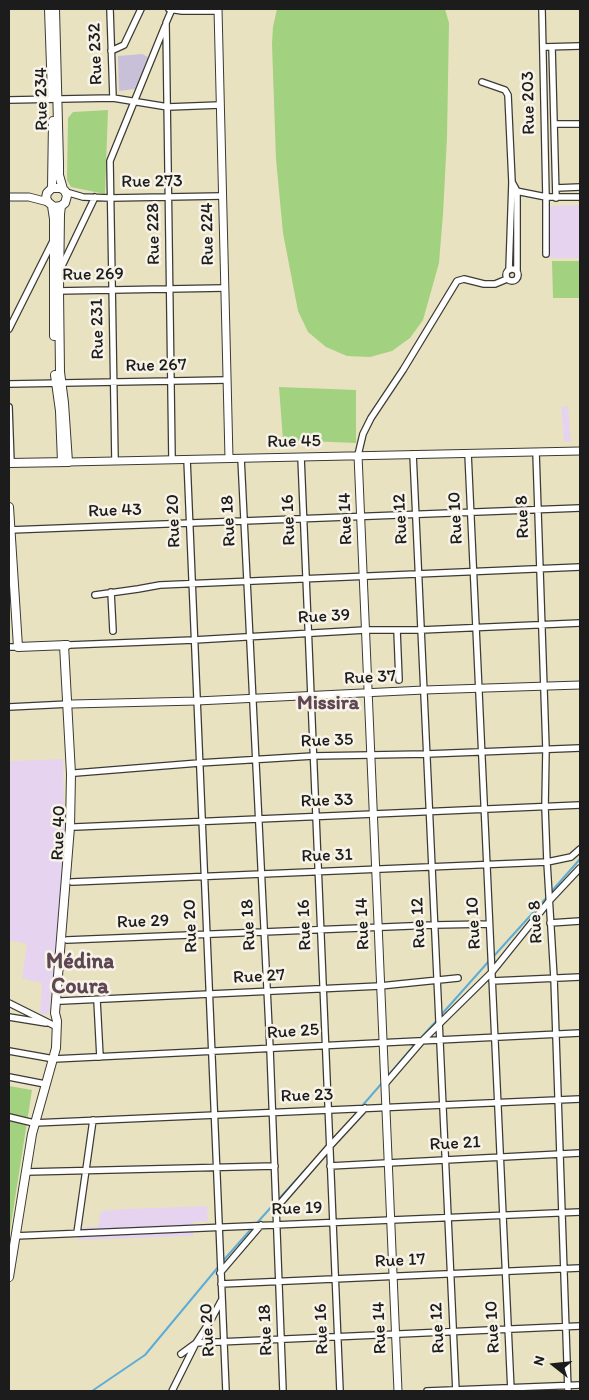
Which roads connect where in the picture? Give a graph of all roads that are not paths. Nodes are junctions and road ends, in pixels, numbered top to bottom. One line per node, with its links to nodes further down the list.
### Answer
1 (49, 9): 15 (main road, Rue 234)
2 (55, 9): 15 (main road, Rue 234)
3 (110, 9): 12 (street, Rue 232)
4 (141, 9): 12 (street)
5 (170, 9): 7 (street); 8 (street, Rue 228)
6 (542, 9): 10 (street, Rue 203)
7 (218, 10): 18 (street, Rue 224)
8 (166, 23): 17 (street, Rue 231); 19 (street, Rue 228)
9 (580, 46): 11 (street)
10 (543, 47): 11 (street); 32 (street, Rue 203)
11 (552, 47): 20 (street)
12 (111, 51): 14 (street, Rue 232)
13 (482, 82): 26 (street)
14 (113, 98): 15 (street); 17 (street)
15 (55, 99): 16 (street); 24 (main road, Rue 234); 25 (main road, Rue 234)
16 (9, 100)
17 (134, 102): 19 (street); 35 (street, Rue 231)
18 (220, 105): 19 (street); 27 (street, Rue 224)
19 (168, 107): 31 (street, Rue 228)
20 (554, 124): 21 (street, Rue 203); 23 (street)
21 (580, 124)
22 (580, 187): 23 (street)
23 (556, 188): 36 (street)
24 (50, 189): 25 (main road); 28 (street); 37 (main road)
25 (64, 191): 29 (street, Rue 273); 38 (main road)
26 (515, 191): 32 (street); 41 (street); 42 (street)
27 (222, 196): 31 (street, Rue 273); 45 (street, Rue 224)
28 (30, 197): 34 (street); 37 (street)
29 (84, 197): 30 (street, Rue 273); 38 (street, Rue 273)
30 (95, 197): 35 (street, Rue 273); 43 (street)
31 (169, 197): 35 (street, Rue 273); 46 (street, Rue 228)
32 (546, 197): 36 (street); 40 (street, Rue 203)
33 (580, 197): 36 (street)
34 (9, 198)
35 (111, 198): 47 (street, Rue 231)
36 (556, 198)
37 (50, 204): 38 (main road); 39 (main road)
38 (63, 204): 43 (main road)
39 (54, 240): 48 (main road); 49 (street)
40 (546, 254)
41 (509, 270): 42 (street); 44 (street)
42 (517, 271): 44 (street)
43 (59, 272): 48 (main road)
44 (507, 279): 60 (street)
45 (224, 288): 46 (street, Rue 269); 50 (street, Rue 224)
46 (170, 289): 47 (street, Rue 269); 51 (street, Rue 228)
47 (112, 290): 48 (street, Rue 269); 52 (street, Rue 231)
48 (56, 291): 53 (main road)
49 (9, 329)
50 (226, 380): 51 (street, Rue 267); 62 (street, Rue 224)
51 (171, 381): 52 (street, Rue 267); 64 (street, Rue 228)
52 (114, 382): 53 (street, Rue 267); 66 (street, Rue 231)
53 (58, 383): 54 (street, Rue 267); 67 (main road)
54 (9, 384)
55 (9, 407): 68 (street)
56 (580, 451): 57 (street, Rue 45)
57 (536, 452): 58 (street, Rue 45); 71 (street, Rue 8)
58 (468, 453): 59 (street, Rue 45); 72 (street, Rue 10)
59 (413, 454): 60 (street, Rue 45); 73 (street, Rue 12)
60 (358, 455): 61 (street, Rue 45); 74 (street, Rue 14)
61 (301, 457): 63 (street, Rue 45); 75 (street, Rue 16)
62 (229, 458): 63 (street, Rue 45); 65 (street, Rue 45)
63 (241, 458): 76 (street, Rue 18)
64 (172, 459): 65 (street, Rue 45); 66 (street, Rue 45)
65 (186, 459): 77 (street, Rue 20)
66 (115, 460): 67 (street, Rue 45)
67 (65, 462): 68 (main road, Rue 45)
68 (10, 463)
69 (9, 507): 78 (main road)
70 (580, 508): 71 (street, Rue 43)
71 (538, 510): 72 (street, Rue 43); 81 (street, Rue 8)
72 (470, 512): 73 (street, Rue 43); 82 (street, Rue 10)
73 (416, 514): 74 (street, Rue 43); 83 (street, Rue 12)
74 (361, 516): 75 (street, Rue 43); 84 (street, Rue 14)
75 (304, 519): 76 (street, Rue 43); 85 (street, Rue 16)
76 (244, 521): 77 (street, Rue 43); 86 (street, Rue 18)
77 (189, 523): 78 (street, Rue 43); 87 (street, Rue 20)
78 (10, 530): 79 (main road)
79 (10, 556): 102 (main road)
80 (580, 566): 81 (street)
81 (540, 568): 82 (street); 91 (street, Rue 8)
82 (473, 571): 83 (street); 92 (street, Rue 10)
83 (418, 573): 84 (street); 95 (street, Rue 12)
84 (363, 576): 85 (street); 93 (street, Rue 14)
85 (306, 578): 86 (street); 97 (street, Rue 16)
86 (247, 580): 87 (street); 98 (street, Rue 18)
87 (192, 583): 88 (street); 99 (street, Rue 20)
88 (111, 592): 89 (street); 96 (street)
89 (95, 595)
90 (580, 623): 91 (street, Rue 39)
91 (542, 626): 92 (street, Rue 39); 105 (street, Rue 8)
92 (476, 628): 95 (street, Rue 39); 106 (street, Rue 10)
93 (365, 630): 94 (street, Rue 39); 97 (street, Rue 39); 108 (street, Rue 14)
94 (397, 630): 95 (street, Rue 39); 103 (street)
95 (421, 630): 107 (street, Rue 12)
96 (113, 631)
97 (308, 633): 98 (street, Rue 39); 109 (street, Rue 16)
98 (250, 636): 99 (street, Rue 39); 110 (street, Rue 18)
99 (194, 640): 100 (street, Rue 39); 111 (street, Rue 20)
100 (67, 645): 102 (main road); 112 (main road, Rue 40)
101 (9, 647): 102 (street)
102 (18, 647)
103 (399, 680)
104 (580, 685): 105 (street, Rue 37)
105 (544, 686): 106 (street, Rue 37); 115 (street, Rue 8)
106 (478, 688): 107 (street, Rue 37); 116 (street, Rue 10)
107 (424, 690): 108 (street, Rue 37); 118 (street, Rue 12)
108 (368, 694): 109 (street, Rue 37); 117 (street, Rue 14)
109 (311, 696): 110 (street, Rue 37); 119 (street, Rue 16)
110 (253, 699): 111 (street, Rue 37); 120 (street, Rue 18)
111 (196, 702): 112 (street, Rue 37); 121 (street, Rue 20)
112 (70, 704): 113 (street); 122 (main road, Rue 40); 166 (main road, Rue 40)
113 (9, 707)
114 (580, 748): 115 (street, Rue 35)
115 (546, 749): 116 (street, Rue 35); 124 (street, Rue 8)
116 (482, 752): 118 (street, Rue 35); 125 (street, Rue 10)
117 (370, 754): 118 (street, Rue 35); 119 (street, Rue 35); 127 (street, Rue 14)
118 (426, 754): 126 (street, Rue 12)
119 (313, 756): 120 (street, Rue 35); 128 (street, Rue 16)
120 (256, 759): 121 (street, Rue 35); 129 (street, Rue 18)
121 (199, 763): 122 (street, Rue 35); 130 (street, Rue 20)
122 (75, 773): 131 (main road, Rue 40)
123 (580, 805): 124 (street, Rue 33)
124 (545, 807): 125 (street, Rue 33); 133 (street, Rue 8)
125 (484, 809): 126 (street, Rue 33); 134 (street, Rue 10)
126 (429, 811): 127 (street, Rue 33); 135 (street, Rue 12)
127 (373, 814): 128 (street, Rue 33); 137 (street, Rue 14)
128 (316, 816): 129 (street, Rue 33); 138 (street, Rue 16)
129 (258, 818): 130 (street, Rue 33); 139 (street, Rue 18)
130 (202, 821): 131 (street, Rue 33); 140 (street, Rue 20)
131 (75, 827): 141 (main road, Rue 40)
132 (580, 849): 133 (street, Rue 31)
133 (547, 862): 134 (street, Rue 31); 142 (street, Rue 8)
134 (487, 864): 135 (street, Rue 31); 145 (street, Rue 10)
135 (432, 866): 137 (street, Rue 31); 146 (street, Rue 12)
136 (580, 868): 142 (street)
137 (375, 869): 138 (street, Rue 31); 147 (street, Rue 14)
138 (318, 871): 139 (street, Rue 31); 148 (street, Rue 16)
139 (261, 874): 140 (street, Rue 31); 149 (street, Rue 18)
140 (204, 876): 141 (street, Rue 31); 150 (street, Rue 20)
141 (72, 882): 151 (main road, Rue 40)
142 (550, 900): 144 (street, Rue 8); 152 (street)
143 (580, 922): 144 (street)
144 (550, 923): 155 (street, Rue 8)
145 (490, 924): 146 (street, Rue 29); 152 (street, Rue 10)
146 (434, 925): 147 (street, Rue 29); 156 (street, Rue 12)
147 (378, 928): 148 (street, Rue 29); 158 (street, Rue 14)
148 (321, 930): 149 (street, Rue 29); 159 (street, Rue 16)
149 (264, 932): 150 (street, Rue 29); 160 (street, Rue 18)
150 (206, 934): 151 (street, Rue 29); 161 (street, Rue 20)
151 (67, 940): 163 (main road, Rue 40)
152 (492, 972): 157 (street, Rue 10); 167 (street)
153 (580, 977): 155 (street)
154 (458, 978): 156 (street, Rue 27)
155 (554, 978): 157 (street); 169 (street, Rue 8)
156 (437, 980): 158 (street, Rue 27); 167 (street, Rue 12)
157 (492, 981): 170 (street, Rue 10)
158 (380, 986): 159 (street, Rue 27); 173 (street, Rue 14)
159 (323, 989): 160 (street, Rue 27); 174 (street, Rue 16)
160 (267, 992): 161 (street, Rue 27); 175 (street, Rue 18)
161 (209, 994): 162 (street, Rue 27); 177 (street, Rue 20)
162 (97, 1000): 163 (street, Rue 27); 178 (street)
163 (61, 1001): 166 (main road, Rue 40)
164 (9, 1003): 166 (street)
165 (9, 1017): 166 (street)
166 (54, 1024): 179 (main road, Rue 40)
167 (439, 1024): 171 (street, Rue 12); 172 (street)
168 (580, 1033): 169 (street, Rue 25)
169 (556, 1034): 170 (street, Rue 25); 184 (street, Rue 8)
170 (495, 1037): 171 (street, Rue 25); 185 (street, Rue 10)
171 (440, 1040): 172 (street, Rue 25); 186 (street, Rue 12)
172 (422, 1041): 173 (street, Rue 25); 182 (street)
173 (383, 1043): 174 (street, Rue 25); 182 (street, Rue 14)
174 (326, 1045): 175 (street, Rue 25); 189 (street, Rue 16)
175 (270, 1049): 177 (street, Rue 25); 190 (street, Rue 18)
176 (9, 1051): 179 (street, Rue 25)
177 (211, 1051): 178 (street, Rue 25); 191 (street, Rue 20)
178 (100, 1057): 179 (street, Rue 25)
179 (54, 1059): 181 (main road, Rue 40)
180 (9, 1077): 181 (street)
181 (45, 1084): 194 (main road, Rue 40)
182 (385, 1084): 187 (street, Rue 14)
183 (580, 1099): 184 (street, Rue 23)
184 (558, 1100): 185 (street, Rue 23); 197 (street, Rue 8)
185 (498, 1102): 186 (street, Rue 23); 198 (street, Rue 10)
186 (443, 1105): 187 (street, Rue 23); 199 (street, Rue 12)
187 (386, 1107): 188 (street, Rue 23); 200 (street, Rue 14)
188 (365, 1108): 189 (street, Rue 23); 195 (street)
189 (328, 1110): 190 (street, Rue 23); 195 (street, Rue 16)
190 (273, 1112): 191 (street, Rue 23); 201 (street, Rue 18)
191 (214, 1115): 193 (street, Rue 23); 203 (street, Rue 20)
192 (9, 1117): 194 (street, Rue 23)
193 (93, 1120): 194 (street, Rue 23); 204 (street)
194 (34, 1123): 205 (main road, Rue 40)
195 (330, 1146): 202 (street, Rue 16); 206 (street)
196 (580, 1153): 197 (street, Rue 21)
197 (560, 1154): 198 (street, Rue 21); 208 (street, Rue 8)
198 (500, 1157): 199 (street, Rue 21); 209 (street, Rue 10)
199 (445, 1160): 200 (street, Rue 21); 210 (street, Rue 12)
200 (389, 1163): 202 (street, Rue 21); 211 (street, Rue 14)
201 (275, 1166): 203 (street); 206 (street, Rue 18)
202 (330, 1166): 212 (street, Rue 16)
203 (216, 1167): 204 (street); 215 (street, Rue 20)
204 (86, 1170): 205 (street); 216 (street)
205 (26, 1172): 217 (main road, Rue 40)
206 (276, 1208): 214 (street, Rue 18)
207 (580, 1212): 208 (street, Rue 19)
208 (562, 1213): 209 (street, Rue 19); 218 (street, Rue 8)
209 (503, 1216): 210 (street, Rue 19); 220 (street, Rue 10)
210 (448, 1218): 211 (street, Rue 19); 222 (street, Rue 12)
211 (391, 1220): 212 (street, Rue 19); 223 (street, Rue 14)
212 (333, 1222): 214 (street, Rue 19); 225 (street, Rue 16)
213 (259, 1225): 214 (street, Rue 19); 215 (street, Rue 19); 221 (street)
214 (277, 1225): 226 (street, Rue 18)
215 (218, 1227): 216 (street, Rue 19); 221 (street, Rue 20)
216 (77, 1233): 217 (street, Rue 19)
217 (15, 1236): 224 (main road, Rue 40)
218 (564, 1268): 219 (street, Rue 17); 220 (street, Rue 17); 229 (street, Rue 8)
219 (580, 1268)
220 (506, 1271): 222 (street, Rue 17); 231 (street, Rue 10)
221 (220, 1273): 227 (street, Rue 20)
222 (450, 1274): 223 (street, Rue 17); 232 (street, Rue 12)
223 (393, 1276): 225 (street, Rue 17); 233 (street, Rue 14)
224 (9, 1277)
225 (335, 1279): 226 (street, Rue 17); 234 (street, Rue 16)
226 (279, 1281): 227 (street, Rue 17); 235 (street, Rue 18)
227 (221, 1284): 228 (street, Rue 20)
228 (222, 1299): 236 (street, Rue 20); 237 (street)
229 (566, 1326): 230 (street); 231 (street); 240 (street, Rue 8)
230 (580, 1326)
231 (508, 1329): 232 (street); 241 (street, Rue 10)
232 (453, 1332): 233 (street); 248 (street, Rue 12)
233 (395, 1335): 234 (street); 246 (street, Rue 14)
234 (338, 1336): 235 (street); 245 (street, Rue 16)
235 (281, 1340): 236 (street); 244 (street, Rue 18)
236 (223, 1342): 237 (street); 243 (street, Rue 20)
237 (196, 1343): 238 (street); 242 (street)
238 (181, 1354)
239 (580, 1385): 240 (street)
240 (568, 1388): 241 (street)
241 (511, 1390): 248 (street)
242 (172, 1391)
243 (226, 1391)
244 (283, 1391)
245 (340, 1391)
246 (398, 1391)
247 (427, 1391): 248 (street)
248 (456, 1391)

